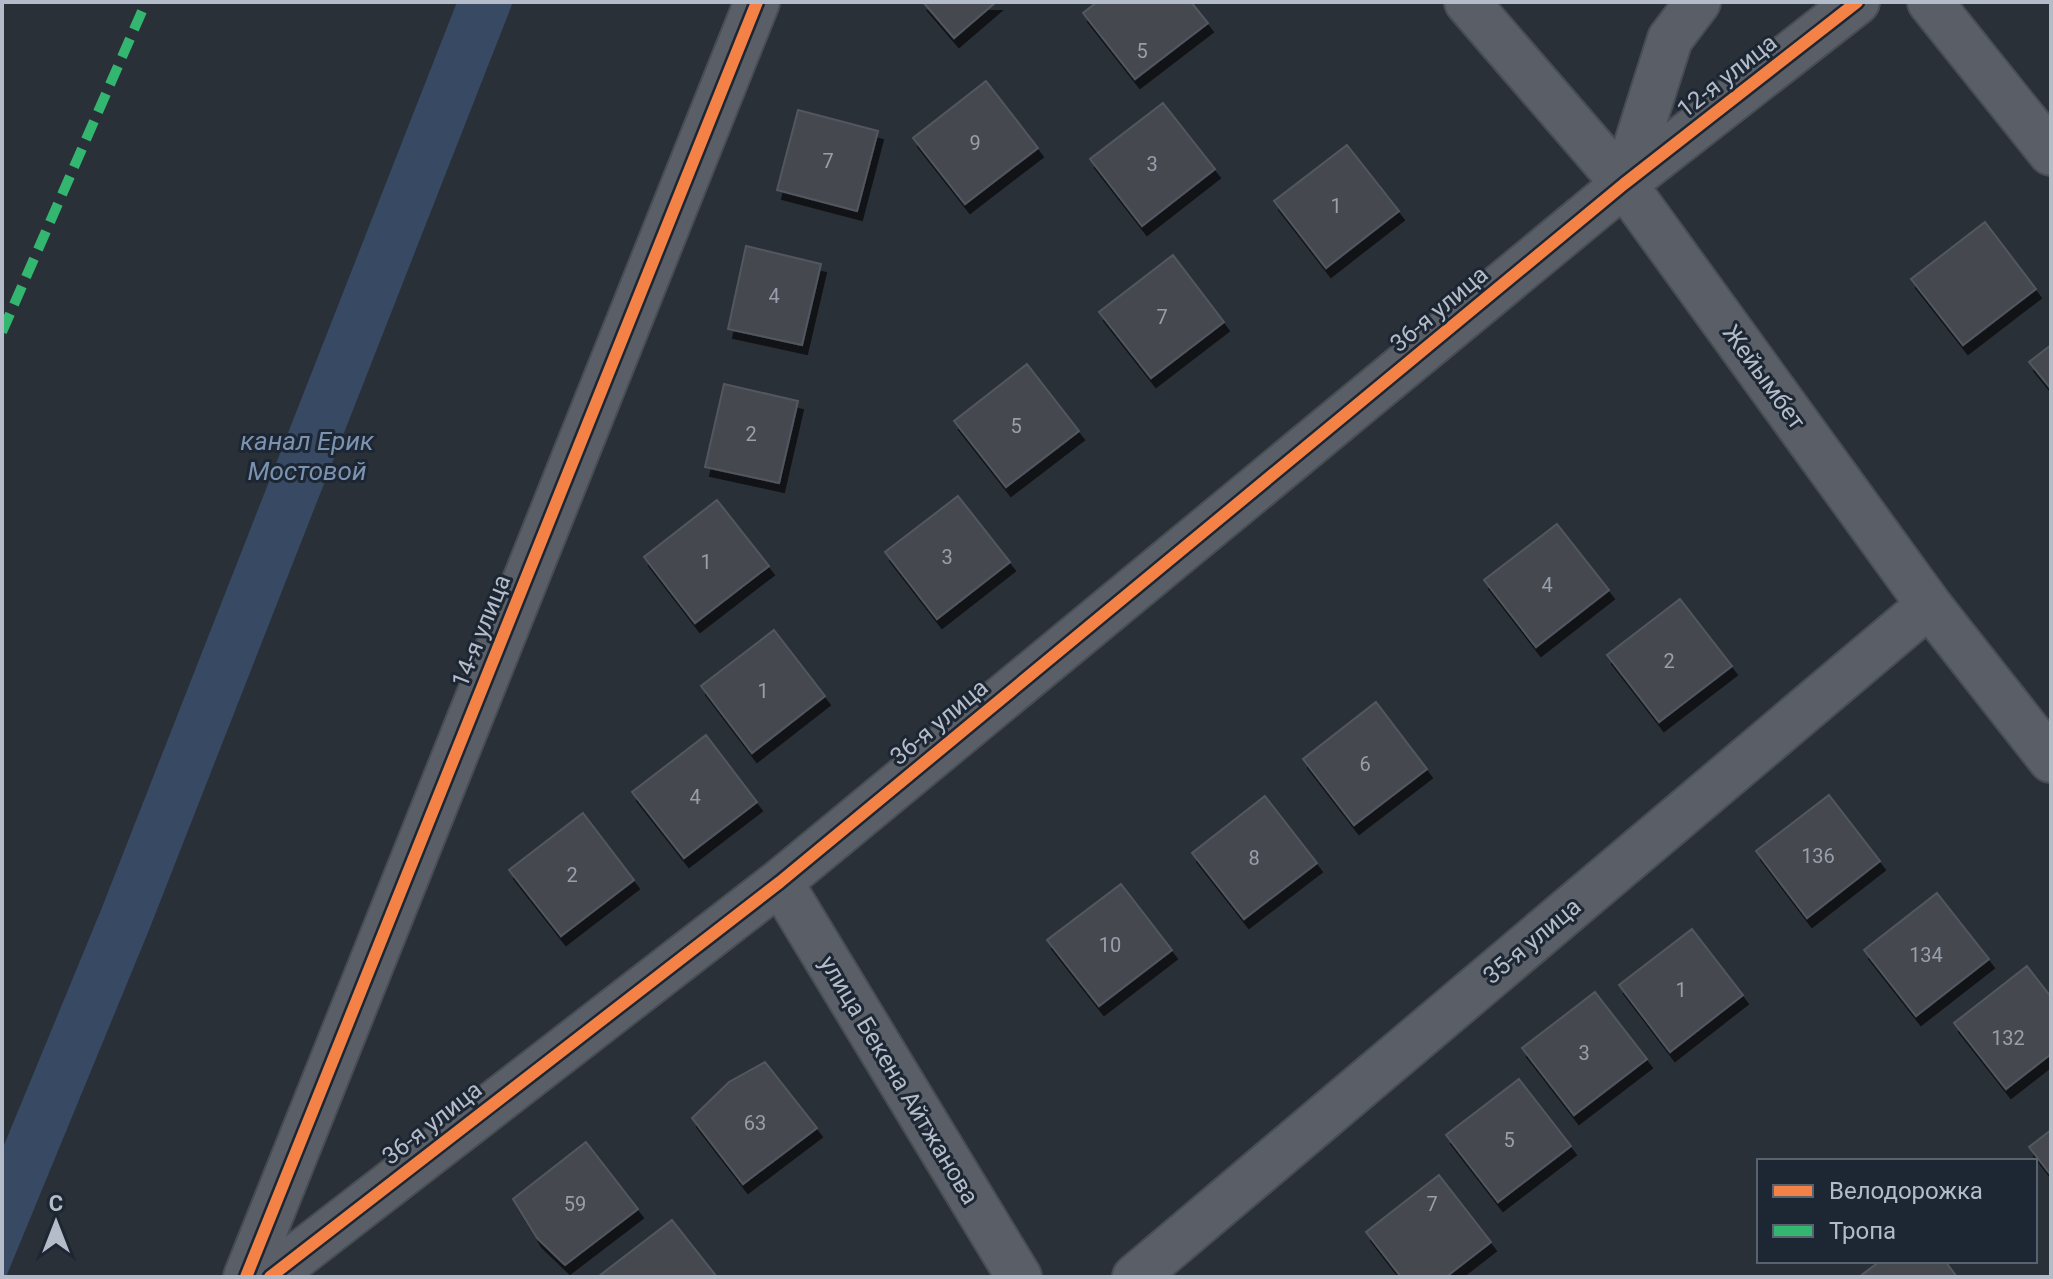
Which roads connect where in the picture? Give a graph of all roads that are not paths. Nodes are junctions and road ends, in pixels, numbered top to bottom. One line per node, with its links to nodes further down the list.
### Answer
1 (757, 2): 11 (street, 14-я улица)
2 (1467, 2): 7 (street, Жейымбет)
3 (1698, 2): 7 (street)
4 (1857, 2): 7 (street, 12-я улица)
5 (1930, 2): 6 (street)
6 (2051, 153)
7 (1624, 184): 8 (street, Жейымбет); 10 (street, 36-я улица)
8 (1929, 605): 9 (street, Жейымбет); 14 (street, 35-я улица)
9 (2051, 760)
10 (780, 882): 12 (street, 36-я улица); 13 (street, улица Бекена Айтжанова)
11 (246, 1277)
12 (270, 1277)
13 (1019, 1277)
14 (1135, 1277)

